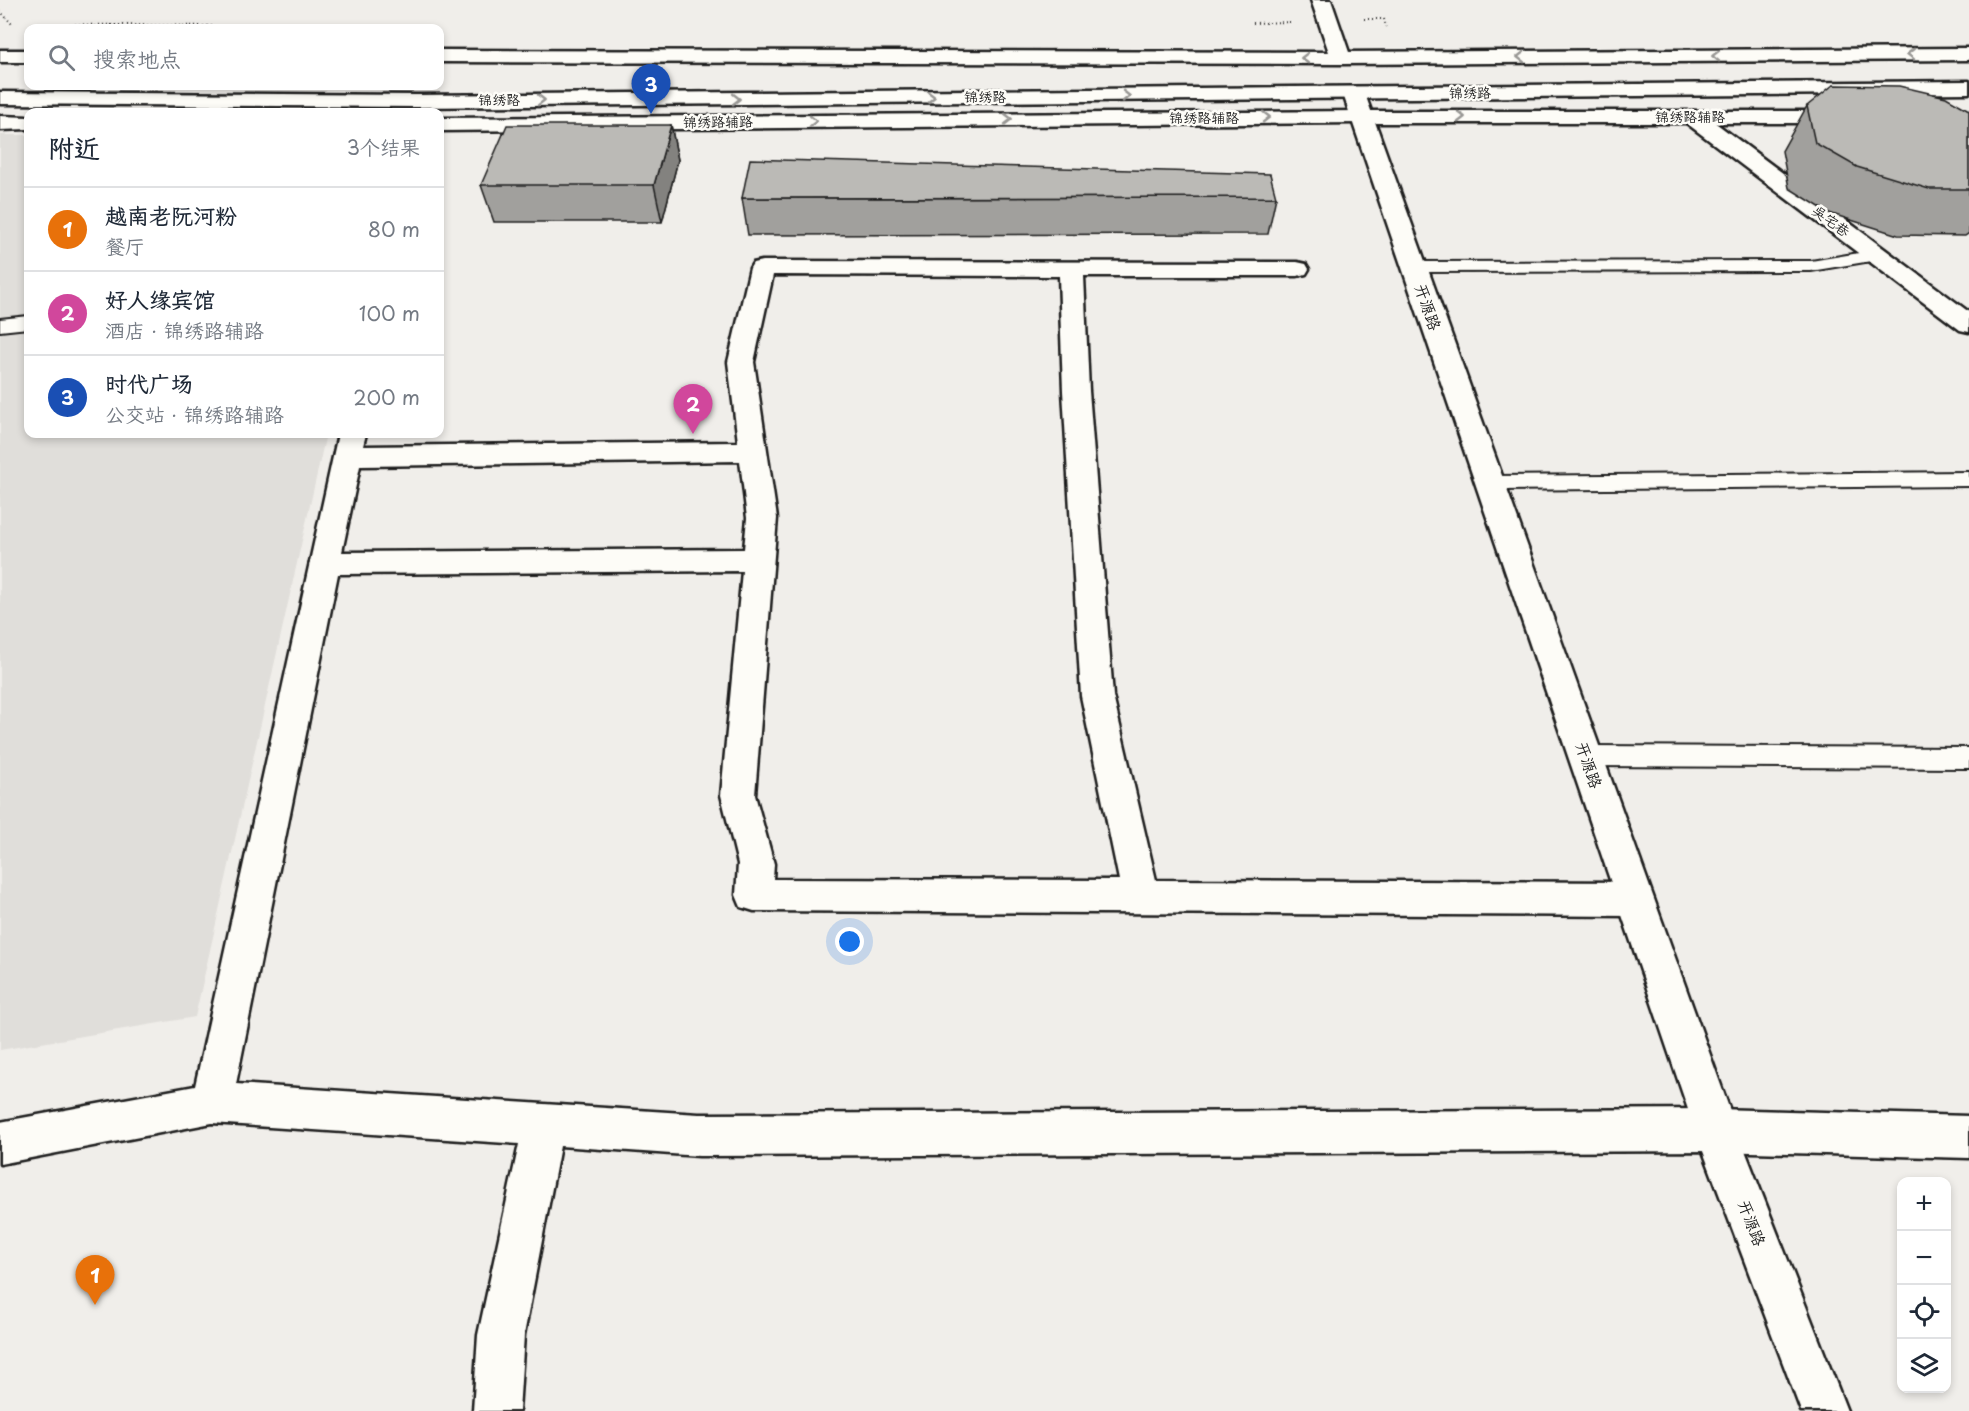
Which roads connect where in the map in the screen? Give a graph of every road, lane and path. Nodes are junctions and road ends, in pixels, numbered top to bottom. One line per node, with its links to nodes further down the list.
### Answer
1 (1321, 0): 8 (street)
2 (0, 11): 3 (path)
3 (24, 24)
4 (1969, 54): 8 (street, one-way to 8)
5 (0, 56): 6 (street)
6 (24, 56)
7 (444, 56): 8 (street, one-way to 7)
8 (1341, 58)
9 (1969, 87): 11 (street, 锦绣路)
10 (0, 98): 11 (street, 锦绣路, one-way to 11)
11 (1358, 105): 12 (street, 锦绣路辅路, one-way to 12); 16 (street, 锦绣路辅路, one-way to 11); 18 (street, 开源路)
12 (1693, 117): 13 (street, 锦绣路辅路); 17 (street, 吴宅巷)
13 (1861, 117)
14 (0, 123): 15 (street)
15 (24, 123)
16 (444, 125)
17 (1877, 255): 18 (lane); 22 (street, 吴宅巷)
18 (1414, 267): 27 (street, 开源路)
19 (1071, 268): 20 (street); 25 (street); 32 (street)
20 (1297, 269)
21 (24, 322): 23 (lane)
22 (1969, 324)
23 (0, 325)
24 (349, 445): 25 (street); 29 (street)
25 (754, 451): 28 (street)
26 (1969, 479): 27 (lane)
27 (1490, 483): 30 (street, 开源路)
28 (759, 560): 29 (street); 32 (street)
29 (324, 563): 34 (street)
30 (1586, 756): 31 (lane); 33 (street, 开源路)
31 (1969, 758)
32 (1141, 896): 33 (street)
33 (1635, 899): 36 (street, 开源路)
34 (212, 1102): 35 (street); 38 (street)
35 (544, 1125): 36 (street); 39 (street)
36 (1716, 1130): 37 (street); 40 (street, 开源路)
37 (1969, 1137)
38 (0, 1143)
39 (496, 1411)
40 (1824, 1411)

